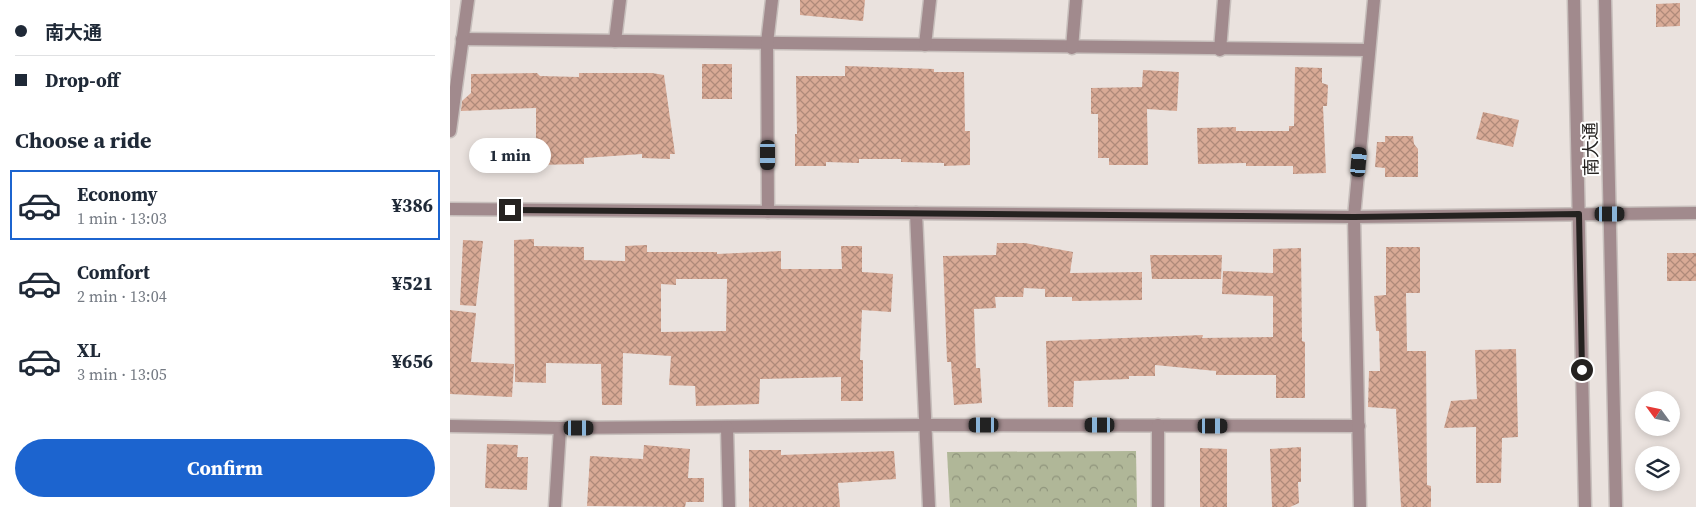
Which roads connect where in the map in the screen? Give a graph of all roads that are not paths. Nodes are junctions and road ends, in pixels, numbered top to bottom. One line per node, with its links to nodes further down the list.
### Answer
1 (468, 0): 10 (street)
2 (620, 0): 11 (street)
3 (772, 0): 12 (street)
4 (930, 0): 13 (street)
5 (1076, 0): 14 (street)
6 (1224, 0): 15 (street)
7 (1374, 0): 16 (street)
8 (1574, 0): 22 (street, 南大通)
9 (1605, 0): 23 (street, 南大通)
10 (462, 39): 11 (street); 17 (street)
11 (615, 41): 12 (street)
12 (767, 43): 13 (street); 19 (street)
13 (925, 45): 14 (street)
14 (1072, 48): 15 (street)
15 (1220, 50): 16 (street)
16 (1368, 50): 24 (street)
17 (450, 131)
18 (450, 209): 19 (street)
19 (768, 212): 20 (street)
20 (916, 212): 24 (street); 25 (street)
21 (1696, 213): 23 (street)
22 (1579, 214): 23 (street); 24 (street); 36 (street, 南大通)
23 (1610, 214): 37 (street, 南大通)
24 (1354, 217): 28 (street)
25 (926, 425): 26 (street); 29 (street); 33 (street)
26 (1158, 425): 28 (street); 34 (street)
27 (450, 426): 30 (street)
28 (1358, 426): 35 (street)
29 (727, 427): 30 (street); 32 (street)
30 (560, 428): 31 (street)
31 (555, 507)
32 (729, 507)
33 (930, 507)
34 (1158, 507)
35 (1360, 507)
36 (1585, 507)
37 (1616, 507)

